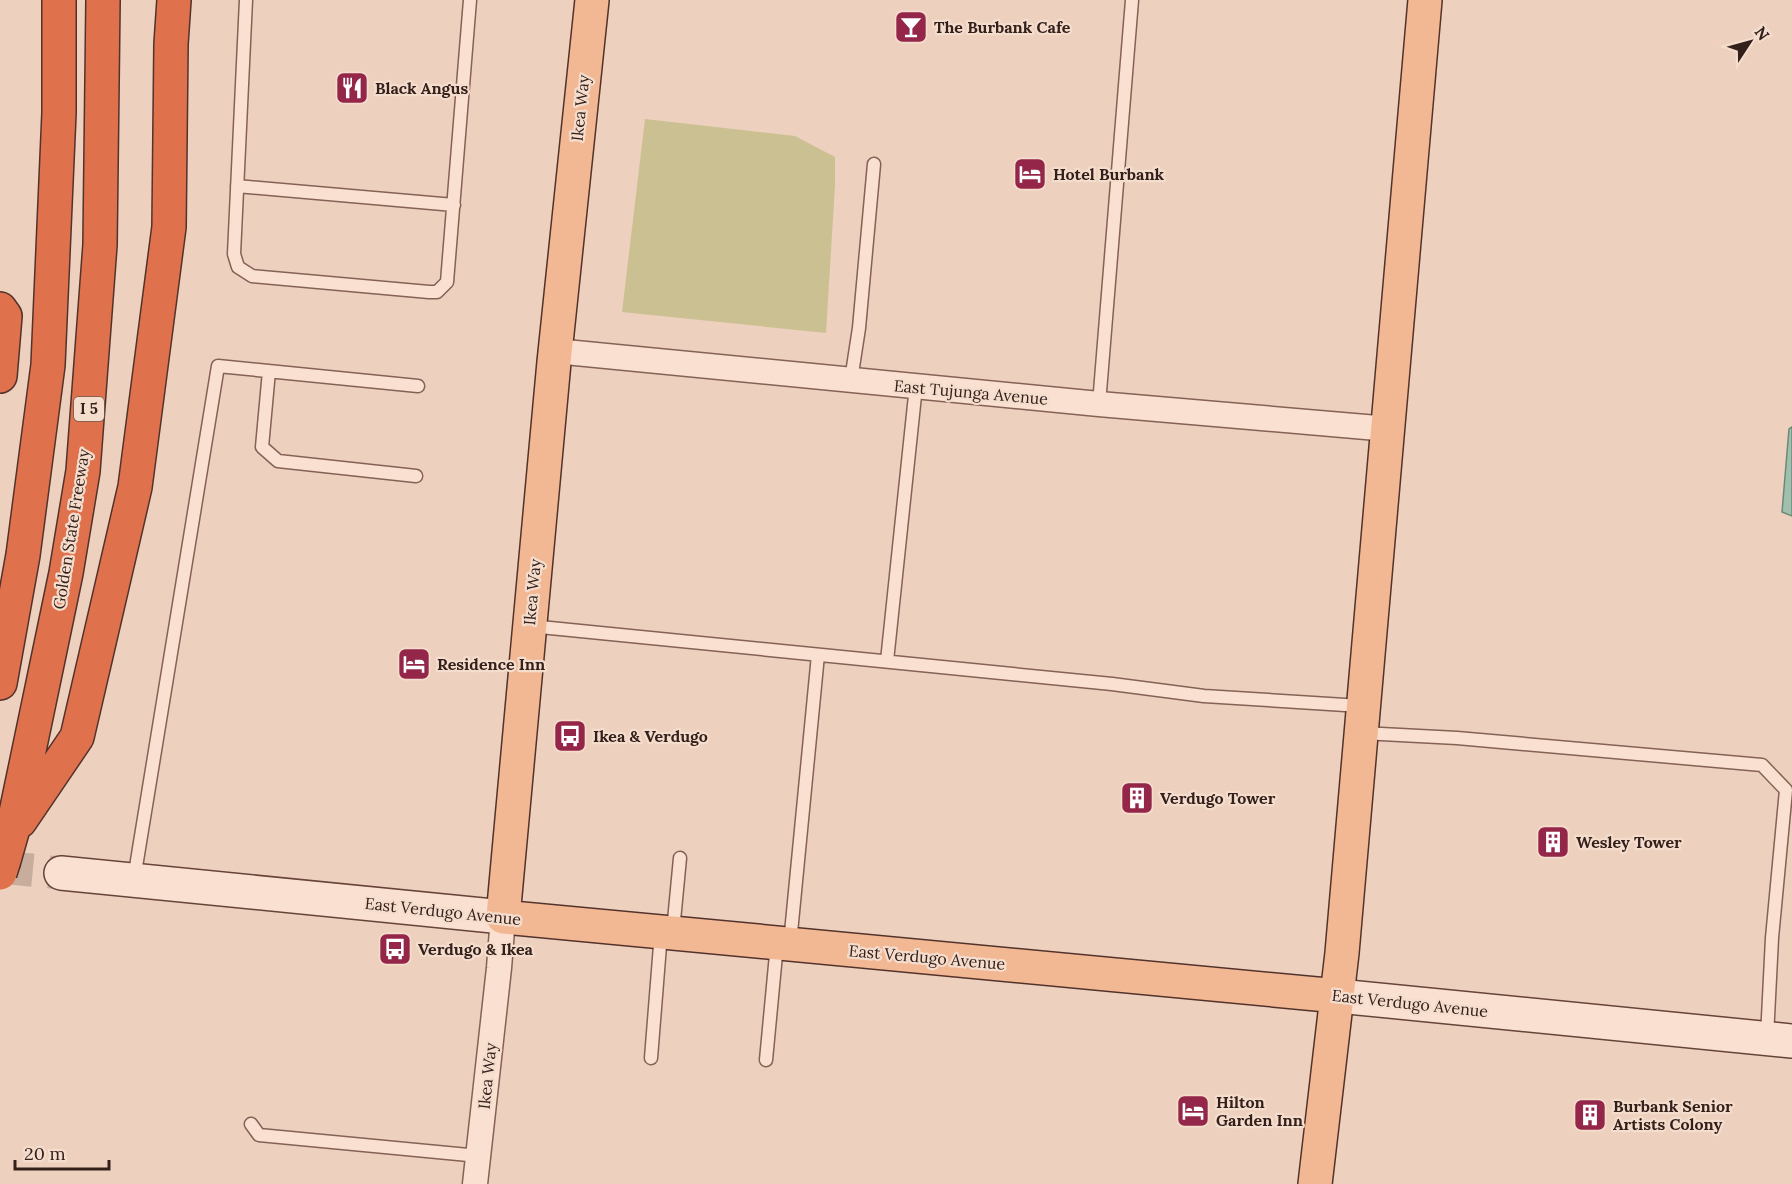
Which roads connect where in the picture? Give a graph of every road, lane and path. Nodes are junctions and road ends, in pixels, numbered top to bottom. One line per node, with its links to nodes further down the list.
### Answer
1 (59, 0): 25 (highway)
2 (103, 0): 27 (highway, Golden State Freeway / I 5)
3 (174, 0): 27 (highway)
4 (246, 0): 10 (lane)
5 (471, 0): 11 (lane)
6 (592, 0): 13 (main road, Ikea Way)
7 (1132, 0): 19 (lane)
8 (1425, 0): 20 (main road)
9 (874, 164): 16 (lane)
10 (237, 186): 11 (lane); 11 (lane)
11 (453, 205)
12 (0, 309): 15 (highway)
13 (555, 351): 16 (street, East Tujunga Avenue); 22 (main road, Ikea Way)
14 (269, 371): 17 (lane); 21 (lane); 31 (lane)
15 (0, 376)
16 (851, 380): 18 (street, East Tujunga Avenue)
17 (418, 386)
18 (916, 386): 19 (street, East Tujunga Avenue); 24 (lane)
19 (1099, 404): 20 (street, East Tujunga Avenue)
20 (1389, 429): 26 (main road)
21 (416, 476)
22 (529, 626): 23 (lane); 32 (main road, Ikea Way)
23 (818, 655): 24 (lane); 34 (lane)
24 (887, 661): 26 (lane)
25 (0, 683)
26 (1363, 720): 35 (main road); 36 (lane)
27 (18, 819): 29 (highway, Golden State Freeway / I 5, bridge)
28 (680, 858): 33 (lane)
29 (0, 873)
30 (61, 873): 31 (main road, East Verdugo Avenue)
31 (133, 880): 32 (main road, East Verdugo Avenue)
32 (503, 917): 33 (main road, East Verdugo Avenue); 40 (street, Ikea Way)
33 (667, 932): 34 (main road, East Verdugo Avenue); 37 (lane)
34 (784, 944): 35 (main road, East Verdugo Avenue); 38 (lane)
35 (1338, 996): 36 (main road, East Verdugo Avenue); 42 (main road)
36 (1780, 1040)
37 (651, 1058)
38 (765, 1060)
39 (251, 1124): 40 (lane)
40 (479, 1155): 41 (street, Ikea Way)
41 (475, 1184)
42 (1315, 1184)

